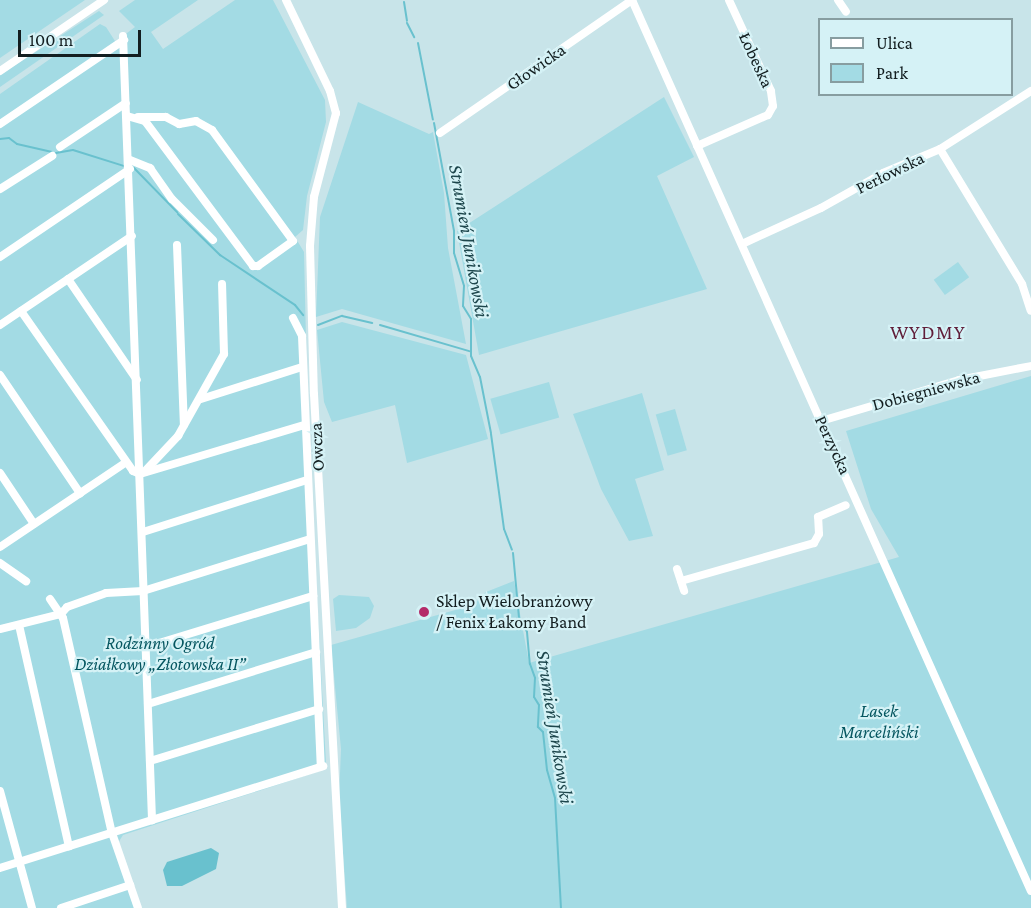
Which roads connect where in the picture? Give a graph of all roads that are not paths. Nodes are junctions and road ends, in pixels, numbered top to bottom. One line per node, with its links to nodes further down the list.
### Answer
1 (104, 0): 7 (street)
2 (286, 0): 76 (street, Owcza)
3 (632, 0): 13 (street, Głowicka); 14 (street, Perzycka)
4 (729, 0): 14 (street, Łobeska)
5 (838, 0): 6 (street)
6 (846, 12)
7 (0, 71)
8 (1031, 91): 16 (street, Perłowska)
9 (126, 103): 10 (street); 12 (street); 15 (street)
10 (127, 116): 11 (street); 18 (street)
11 (138, 117): 11 (street)
12 (0, 124)
13 (440, 134)
14 (697, 146): 23 (street, Perzycka)
15 (60, 147)
16 (940, 149): 23 (street, Perłowska); 28 (street)
17 (52, 156): 19 (street)
18 (130, 164): 20 (street); 21 (street); 24 (street)
19 (0, 189)
20 (132, 236): 25 (street); 34 (street)
21 (213, 240)
22 (177, 244): 38 (street)
23 (742, 244): 36 (street, Perzycka)
24 (0, 257)
25 (68, 279): 27 (street); 34 (street)
26 (222, 284): 35 (street)
27 (21, 311): 30 (street); 39 (street)
28 (1031, 311)
29 (293, 318): 32 (street)
30 (0, 325)
31 (1031, 366): 36 (street, Dobiegniewska)
32 (302, 367): 35 (street); 37 (street)
33 (0, 375): 43 (street)
34 (137, 381): 41 (street)
35 (201, 399): 38 (street)
36 (821, 421): 72 (street, Perzycka)
37 (304, 424): 41 (street); 42 (street)
38 (184, 425): 41 (street)
39 (125, 463): 41 (street); 43 (street)
40 (0, 473): 45 (street)
41 (140, 474): 46 (street)
42 (307, 480): 46 (street); 47 (street)
43 (80, 493): 45 (street)
44 (846, 505): 52 (street)
45 (34, 524): 48 (street)
46 (143, 532): 53 (street)
47 (310, 539): 53 (street); 55 (street)
48 (0, 547)
49 (0, 563): 51 (street)
50 (677, 569): 52 (street)
51 (26, 581)
52 (681, 581): 54 (street)
53 (143, 591): 57 (street); 60 (street)
54 (684, 591)
55 (313, 596): 60 (street); 61 (street)
56 (50, 599): 57 (street)
57 (61, 614): 58 (street); 67 (street)
58 (19, 625): 59 (street); 68 (street)
59 (0, 630)
60 (146, 646): 62 (street)
61 (316, 652): 62 (street); 63 (street)
62 (148, 704): 64 (street)
63 (319, 709): 64 (street); 66 (street)
64 (150, 760): 66 (street)
65 (0, 791): 69 (street)
66 (152, 820): 67 (street)
67 (112, 833): 68 (street); 71 (street)
68 (69, 846): 69 (street)
69 (17, 863): 70 (street); 73 (street)
70 (0, 868)
71 (130, 885): 74 (street); 75 (street)
72 (1031, 891)
73 (32, 908)
74 (61, 908)
75 (138, 908)
76 (342, 908)

